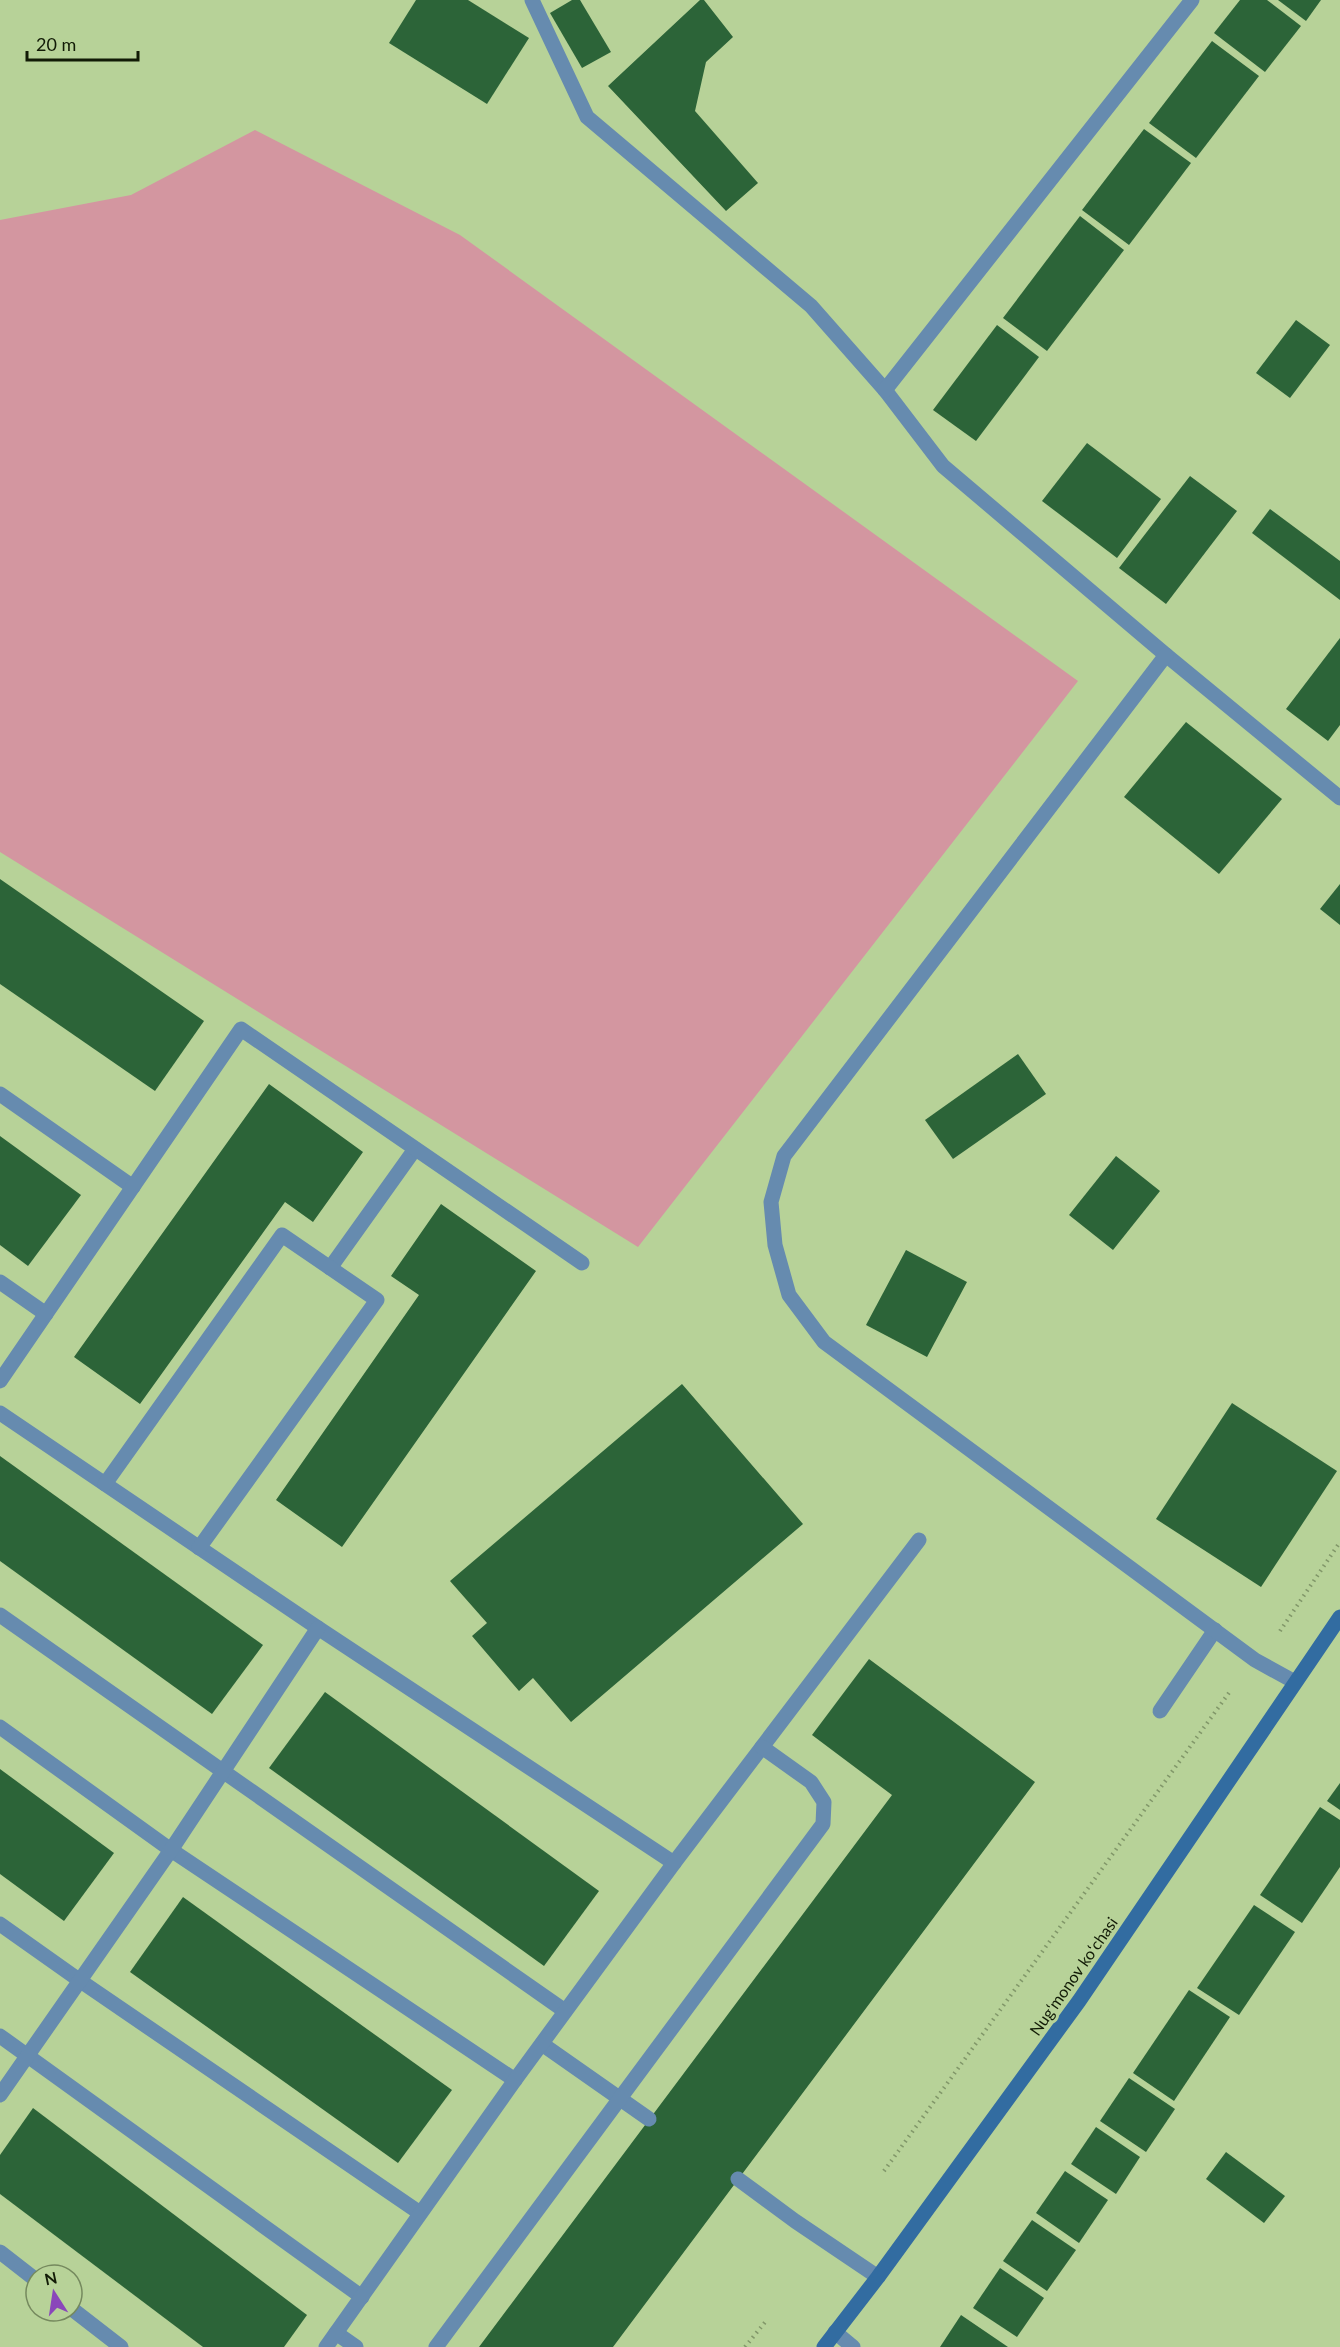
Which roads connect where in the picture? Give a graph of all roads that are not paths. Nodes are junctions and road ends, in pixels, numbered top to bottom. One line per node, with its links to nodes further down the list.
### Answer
1 (532, 0): 3 (street)
2 (1192, 0): 3 (street)
3 (885, 390): 4 (street)
4 (1166, 655): 5 (street); 21 (street)
5 (1340, 798)
6 (0, 1094): 8 (street)
7 (415, 1149): 8 (street); 9 (street); 10 (street)
8 (133, 1187): 12 (street)
9 (582, 1263)
10 (330, 1268): 15 (street); 17 (street)
11 (0, 1282): 12 (street)
12 (46, 1314): 13 (street)
13 (0, 1381)
14 (0, 1413): 15 (street)
15 (105, 1484): 17 (street)
16 (919, 1539): 25 (street)
17 (199, 1548): 20 (street)
18 (0, 1615): 26 (street)
19 (1340, 1617): 22 (main road, Nugʻmonov koʻchasi)
20 (318, 1628): 26 (street); 28 (street)
21 (1215, 1630): 22 (street); 23 (street)
22 (1295, 1682): 42 (main road, Nugʻmonov koʻchasi)
23 (1160, 1711)
24 (0, 1726): 27 (street)
25 (762, 1748): 28 (street); 36 (street)
26 (224, 1771): 27 (street); 31 (street)
27 (171, 1850): 30 (street); 34 (street)
28 (674, 1863): 31 (street)
29 (0, 1924): 30 (street)
30 (79, 1980): 35 (street); 39 (street)
31 (565, 2012): 33 (street)
32 (0, 2036): 43 (street)
33 (542, 2044): 34 (street); 36 (street)
34 (515, 2080): 39 (street)
35 (0, 2095)
36 (620, 2099): 37 (street); 50 (street)
37 (649, 2119)
38 (738, 2180): 42 (street)
39 (420, 2213): 43 (street)
40 (0, 2252): 41 (street)
41 (24, 2271)
42 (878, 2277): 45 (main road, Nugʻmonov koʻchasi)
43 (362, 2297): 46 (street)
44 (84, 2318): 47 (street)
45 (836, 2332): 51 (main road, Nugʻmonov koʻchasi); 52 (street)
46 (336, 2333): 48 (street); 49 (street)
47 (121, 2347)
48 (326, 2347)
49 (356, 2347)
50 (436, 2347)
51 (824, 2347)
52 (853, 2347)

